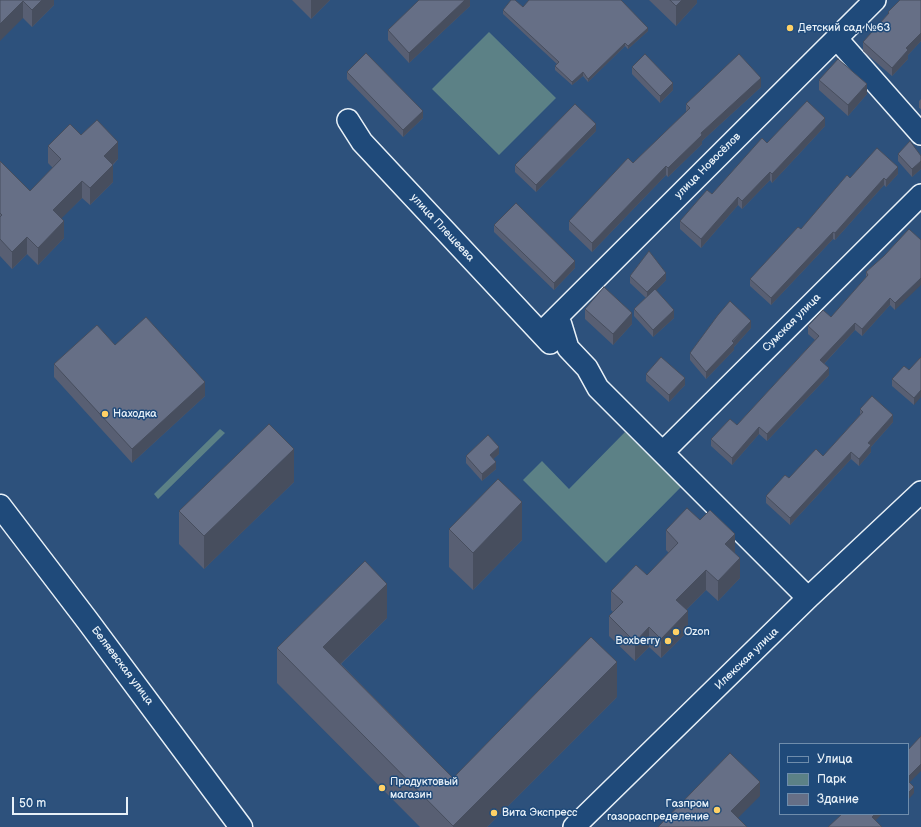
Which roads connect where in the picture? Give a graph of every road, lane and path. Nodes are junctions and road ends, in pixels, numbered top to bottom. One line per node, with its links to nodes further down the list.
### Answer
1 (875, 0): 2 (street, улица Новосёлов)
2 (837, 39): 4 (street); 6 (street, улица Новосёлов)
3 (348, 120): 6 (street, улица Плещеева)
4 (921, 134)
5 (921, 195): 7 (street, Сумская улица)
6 (548, 326): 7 (street, улица Плещеева)
7 (663, 452): 10 (street)
8 (921, 492): 10 (street, Илекская улица)
9 (0, 506): 11 (main road, Беляевская улица)
10 (808, 598): 12 (street, Илекская улица)
11 (241, 827)
12 (574, 827)

